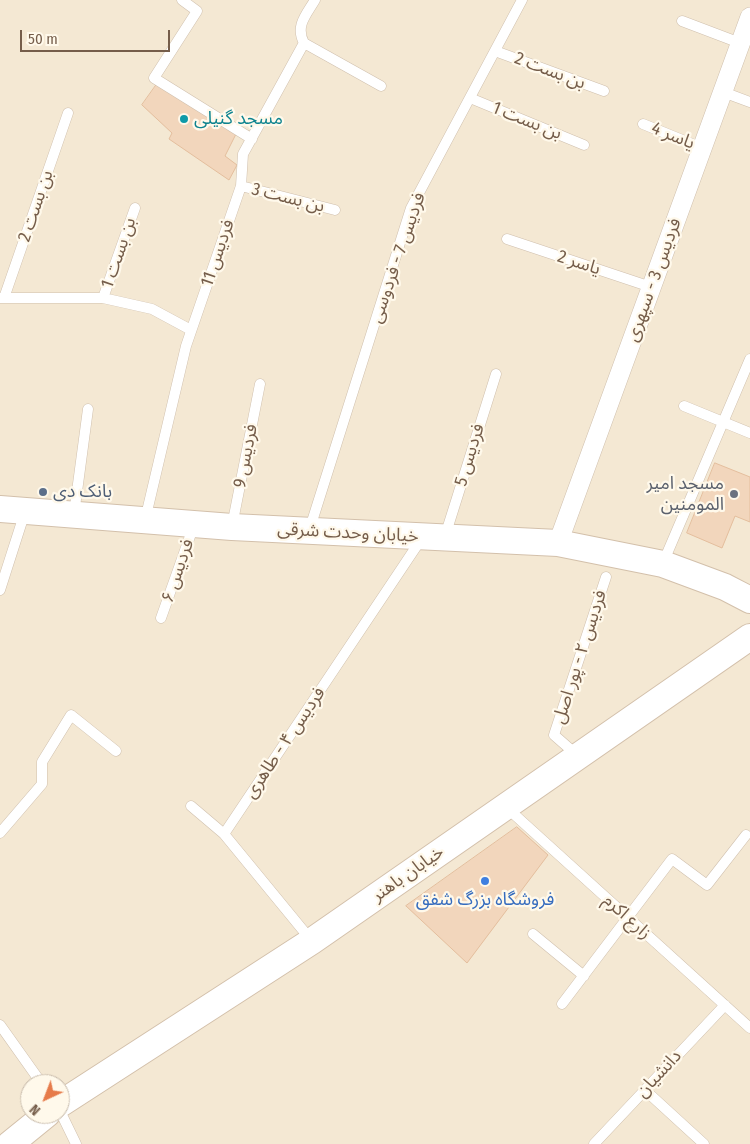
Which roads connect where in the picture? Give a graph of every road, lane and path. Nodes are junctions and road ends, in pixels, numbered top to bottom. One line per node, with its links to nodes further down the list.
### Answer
1 (182, 0): 16 (lane)
2 (315, 0): 6 (lane)
3 (522, 0): 8 (lane, فردیس 7 - فردوسی)
4 (750, 17): 7 (street, فردیس 3 - سپهری)
5 (682, 21): 7 (lane)
6 (304, 43): 9 (lane); 16 (lane, فردیس 11)
7 (740, 43): 11 (street, فردیس 3 - سپهری)
8 (495, 51): 10 (lane, بن بست 2); 12 (lane, فردیس 7 - فردوسی)
9 (381, 86)
10 (604, 92)
11 (723, 92): 13 (lane); 18 (street, فردیس 3 - سپهری)
12 (470, 98): 17 (lane, بن بست 1); 40 (lane, فردیس 7 - فردوسی)
13 (750, 102)
14 (68, 114): 24 (lane, بن بست 2)
15 (643, 124): 18 (lane, یاسر 4)
16 (252, 139): 19 (lane, فردیس 11)
17 (584, 144)
18 (702, 148): 23 (street, فردیس 3 - سپهری)
19 (241, 186): 21 (lane, بن بست 3); 26 (lane, فردیس 11)
20 (135, 208): 25 (lane, بن بست 1)
21 (335, 210)
22 (507, 239): 23 (lane, یاسر 2)
23 (651, 286): 42 (street, فردیس 3 - سپهری)
24 (2, 298): 25 (lane)
25 (103, 298): 26 (lane)
26 (191, 330): 37 (lane, فردیس 11)
27 (750, 358): 32 (lane)
28 (496, 374): 41 (lane, فردیس 5)
29 (260, 384): 39 (lane, فردیس 9)
30 (684, 406): 32 (lane)
31 (88, 409): 36 (lane)
32 (723, 422): 33 (lane); 43 (lane)
33 (750, 433)
34 (0, 509): 35 (main road, خیابان وحدت شرقی)
35 (26, 511): 36 (main road, خیابان وحدت شرقی); 45 (lane)
36 (74, 515): 37 (main road, خیابان وحدت شرقی)
37 (144, 521): 38 (main road, خیابان وحدت شرقی)
38 (194, 524): 39 (main road, خیابان وحدت شرقی); 47 (lane, فردیس ۶)
39 (232, 527): 40 (main road, خیابان وحدت شرقی)
40 (309, 532): 41 (main road, خیابان وحدت شرقی)
41 (434, 537): 42 (main road, خیابان وحدت شرقی); 53 (lane, فردیس ۴ - طاهری)
42 (558, 543): 43 (main road, خیابان وحدت شرقی)
43 (663, 564): 46 (main road, خیابان وحدت شرقی)
44 (606, 577): 49 (lane, فردیس ۲ - پور اصل)
45 (0, 590)
46 (749, 613): 49 (main road, خیابان باهنر)
47 (161, 618)
48 (116, 751): 52 (lane)
49 (578, 756): 51 (main road, خیابان باهنر)
50 (191, 806): 53 (lane)
51 (505, 807): 55 (lane, زارع اکرم); 57 (main road, خیابان باهنر)
52 (0, 833)
53 (224, 834): 57 (lane)
54 (746, 835): 55 (lane)
55 (628, 918): 58 (lane); 60 (lane, زارع اکرم)
56 (532, 934): 58 (lane)
57 (312, 941): 65 (main road, خیابان باهنر)
58 (584, 976): 59 (lane)
59 (562, 1004)
60 (725, 1005): 62 (lane, زارع اکرم); 64 (lane, دانشیان)
61 (0, 1025): 63 (lane)
62 (750, 1028)
63 (35, 1074)
64 (645, 1090): 70 (lane, دانشیان); 71 (lane)
65 (70, 1098)
66 (35, 1124): 68 (main road)
67 (66, 1124): 69 (lane)
68 (10, 1144)
69 (76, 1144)
70 (594, 1144)
71 (704, 1144)

